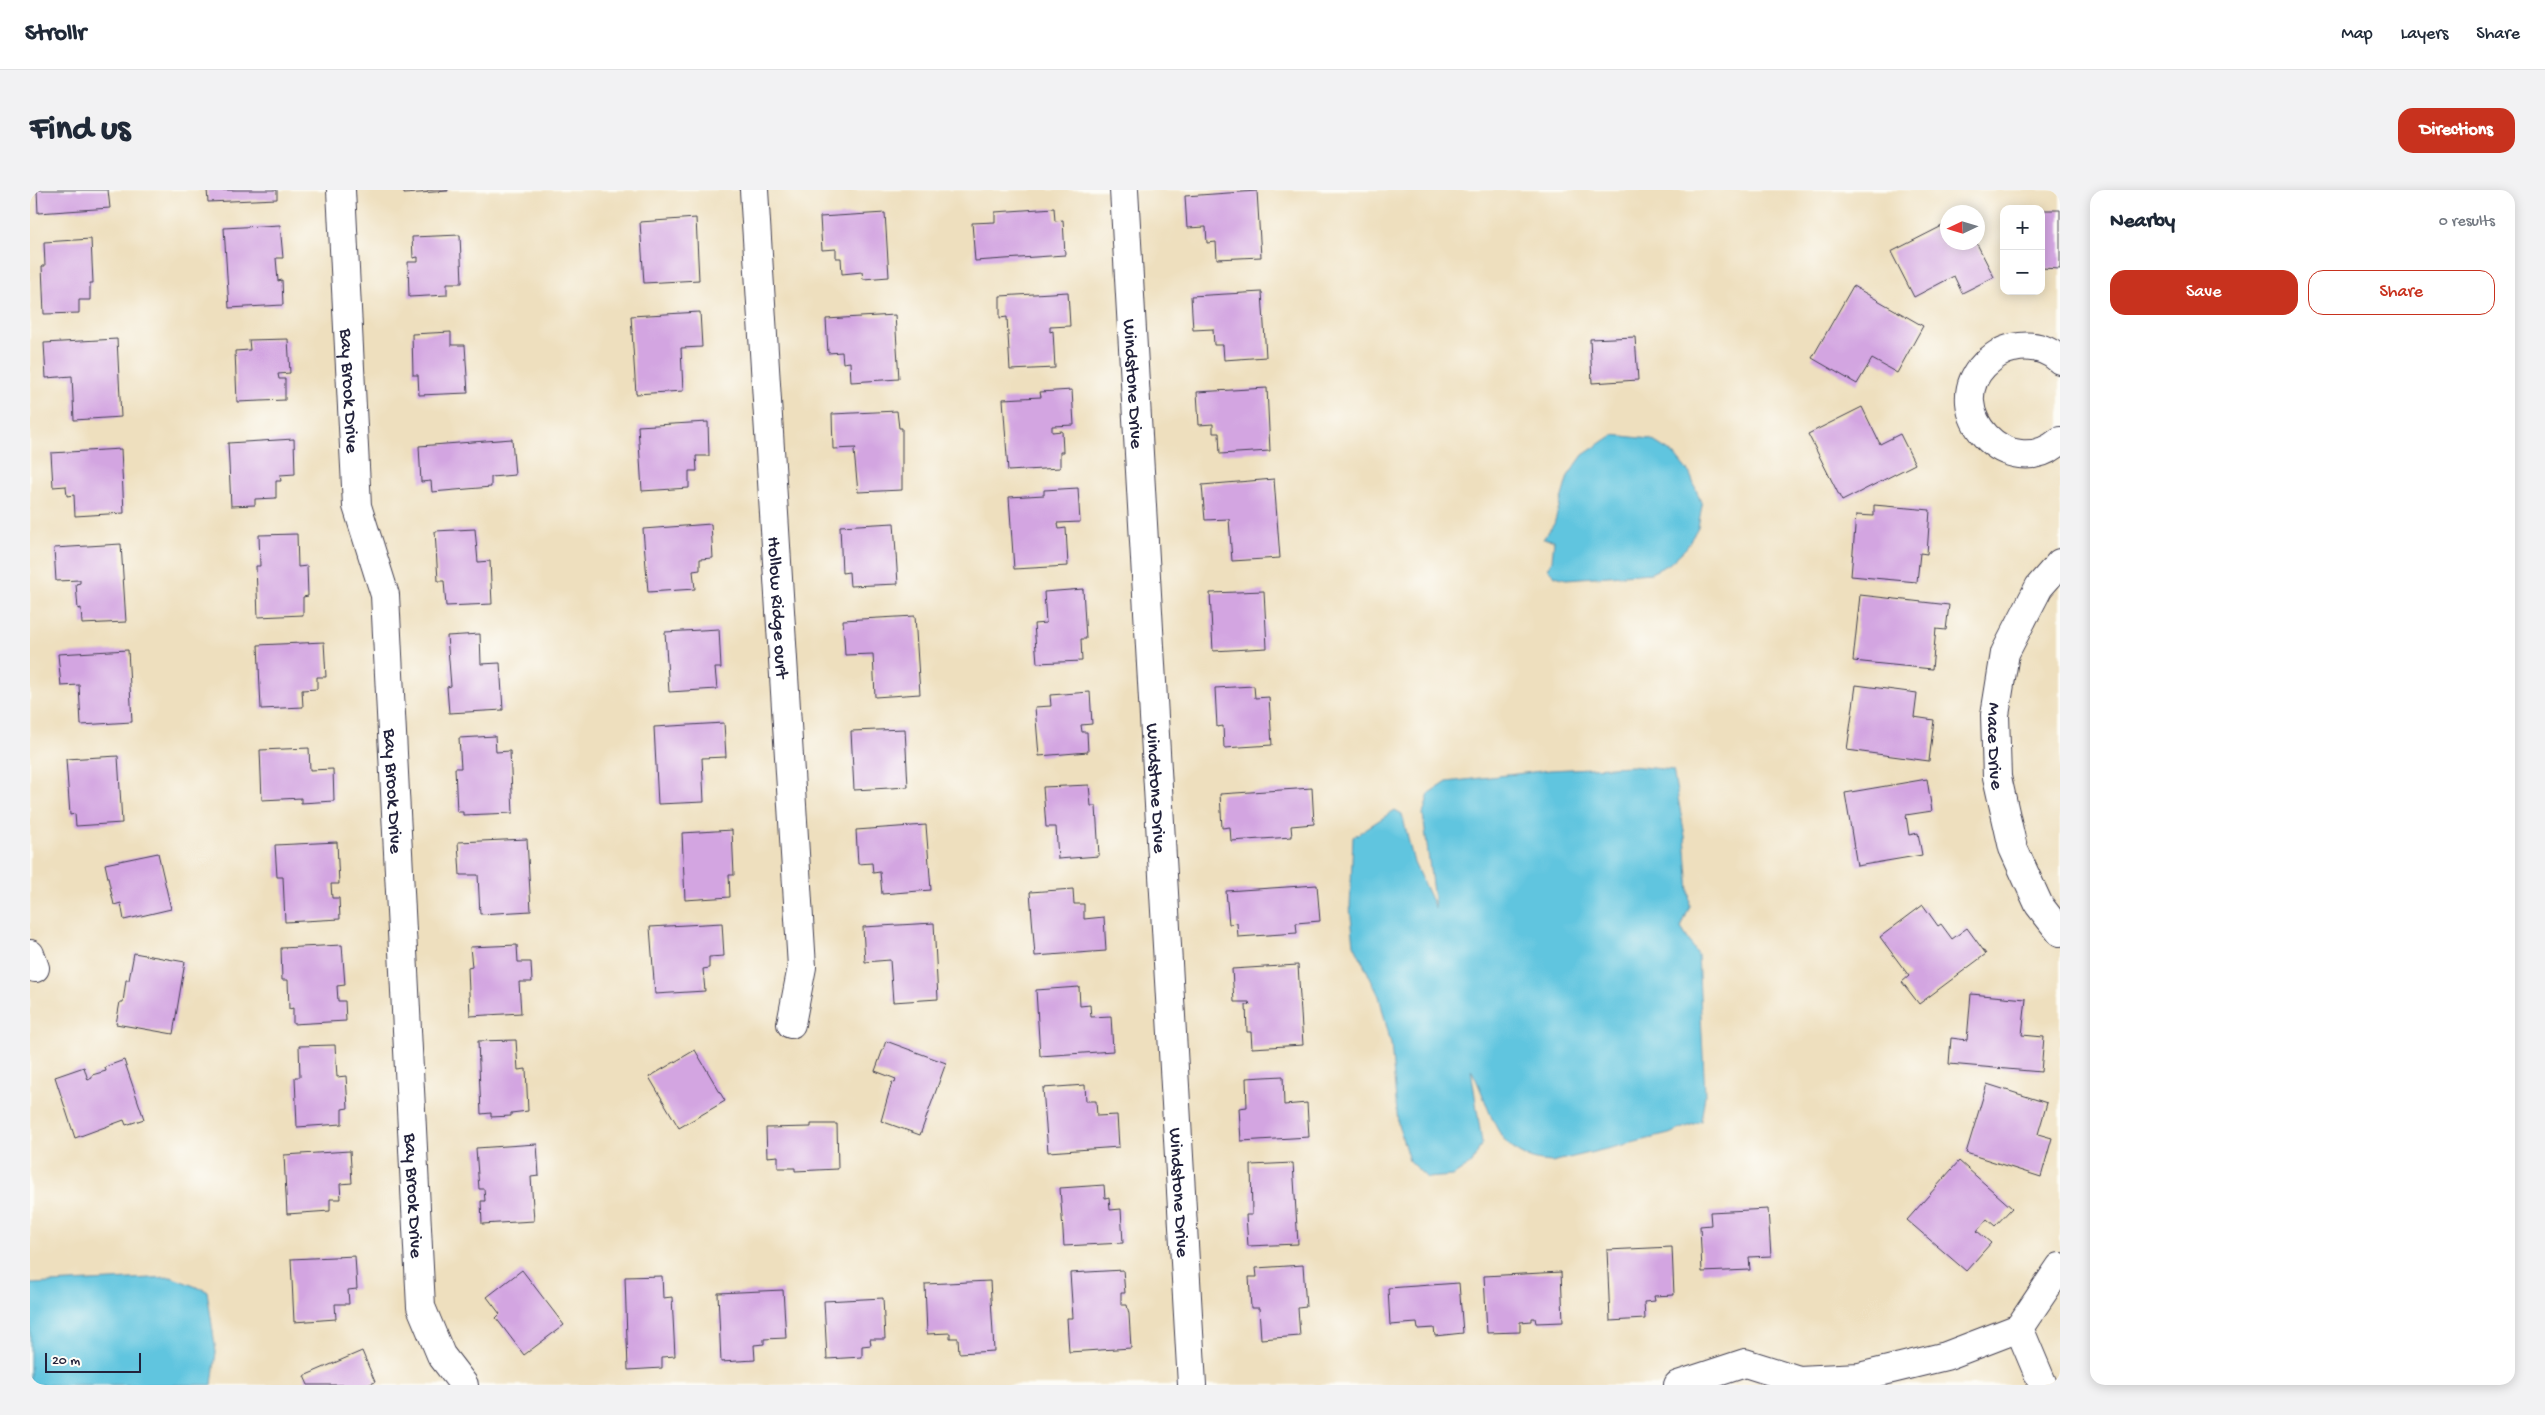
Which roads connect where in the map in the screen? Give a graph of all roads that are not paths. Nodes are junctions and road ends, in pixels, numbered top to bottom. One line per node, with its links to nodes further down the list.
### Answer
1 (341, 190): 11 (street, Bay Brook Drive)
2 (754, 190): 8 (street, Hollow Ridge ourt)
3 (1124, 190): 12 (street, Windstone Drive)
4 (2060, 360): 5 (street)
5 (2060, 441)
6 (2060, 563): 7 (street, Mace Drive)
7 (2060, 932)
8 (792, 1024)
9 (2060, 1267): 10 (street)
10 (2019, 1328): 13 (street); 14 (street)
11 (464, 1385)
12 (1192, 1385)
13 (1678, 1385)
14 (2043, 1385)

